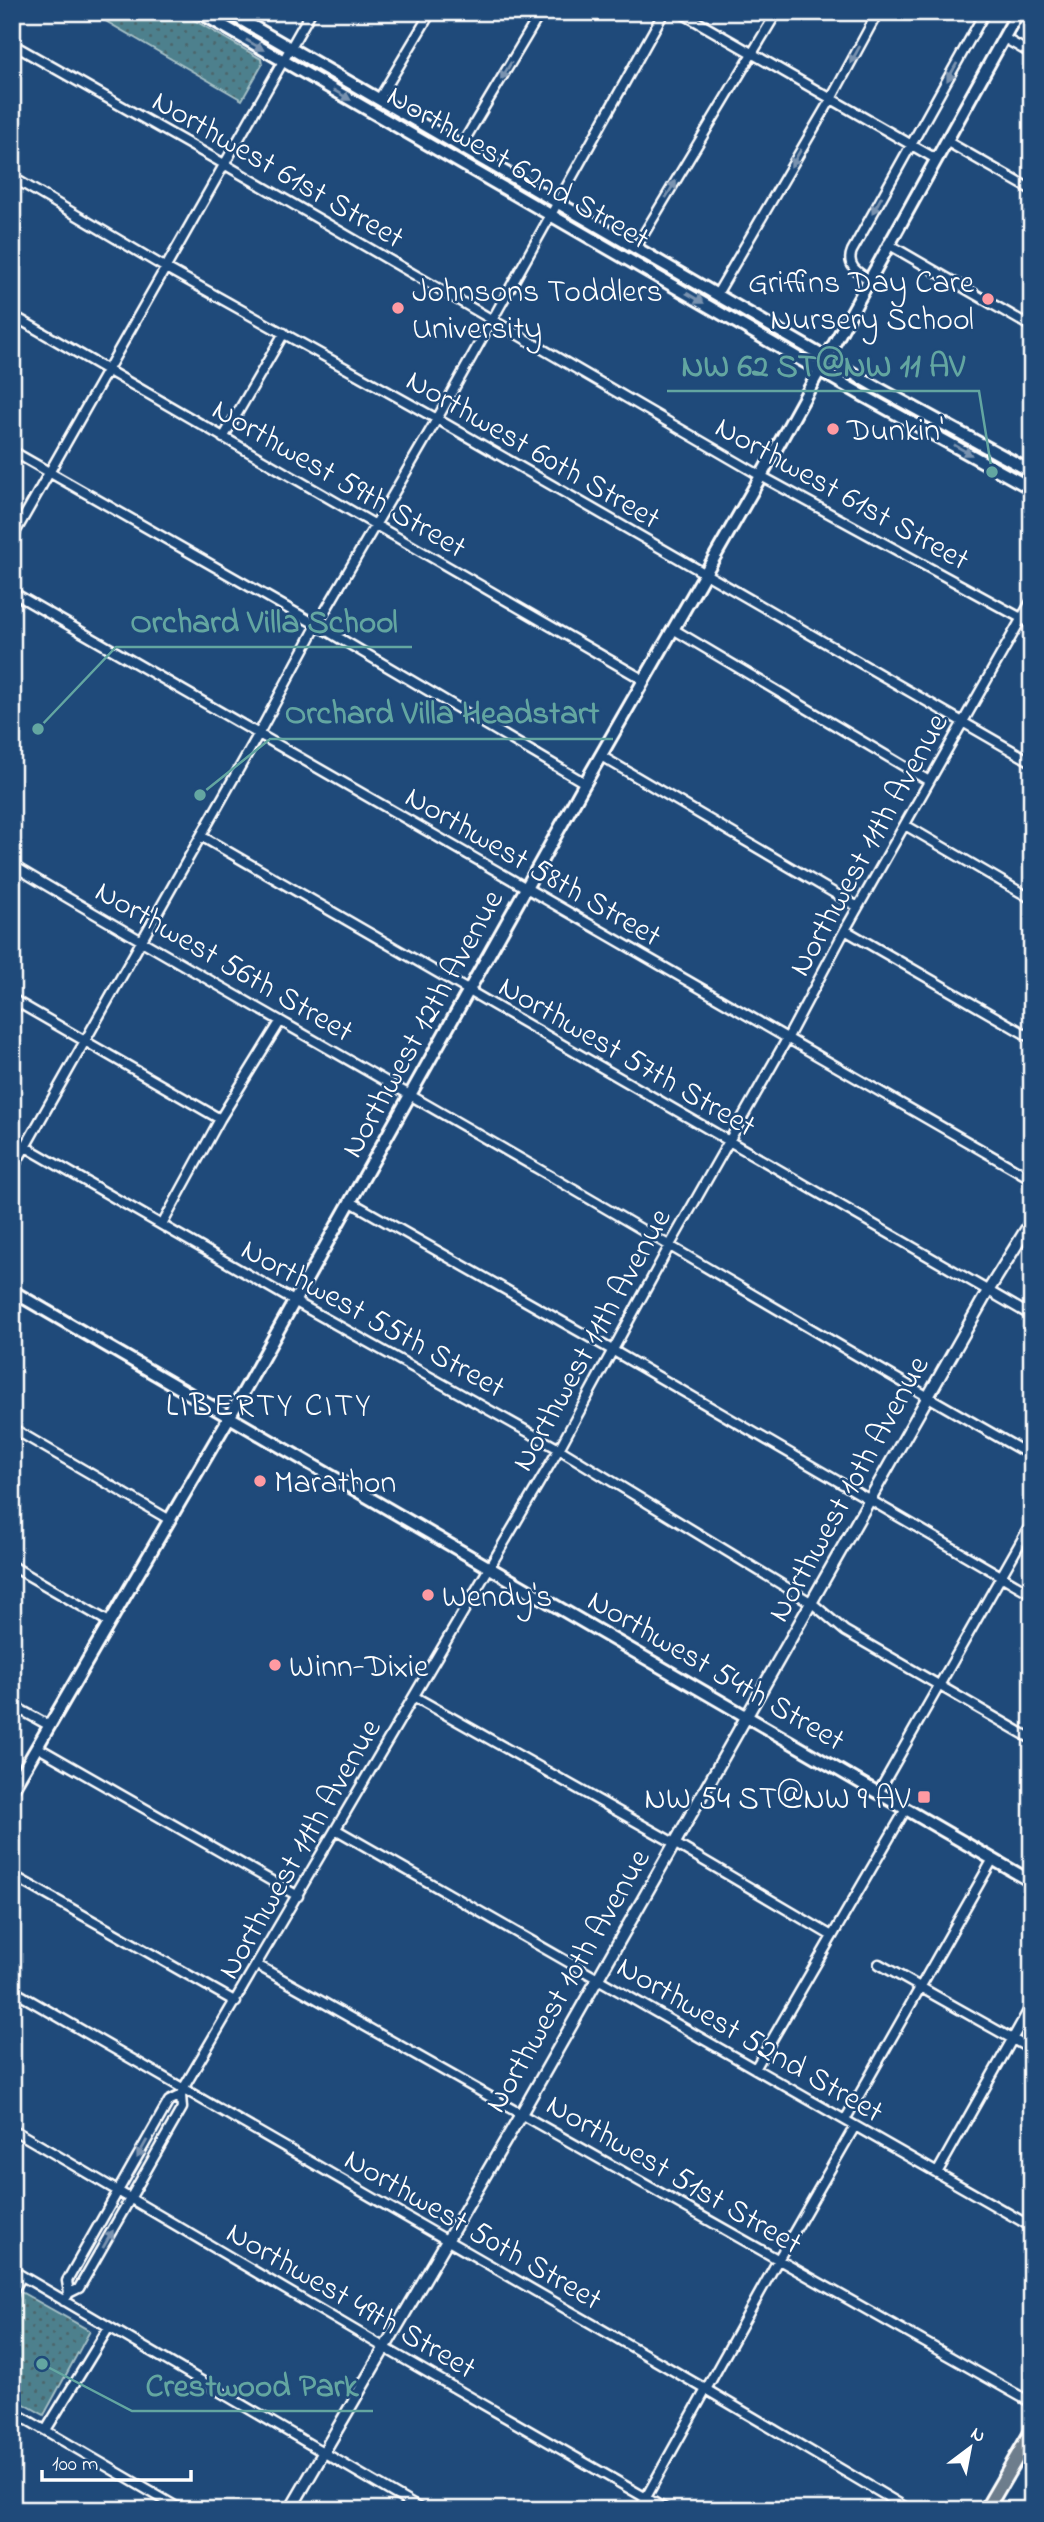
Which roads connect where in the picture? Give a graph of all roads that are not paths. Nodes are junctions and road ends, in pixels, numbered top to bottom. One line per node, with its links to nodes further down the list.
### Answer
1 (199, 12): 17 (main road, Northwest 62nd Street, one-way to 17)
2 (228, 12): 14 (main road, Northwest 62nd Street)
3 (311, 12): 14 (street)
4 (430, 12): 18 (street)
5 (541, 12): 22 (street, one-way to 22)
6 (664, 12): 27 (street)
7 (680, 12): 15 (street)
8 (777, 12): 15 (street)
9 (878, 12): 19 (street, one-way to 19)
10 (985, 12): 21 (street, one-way to 21)
11 (1018, 12): 12 (main road, Northwest 12th Avenue)
12 (1004, 37): 16 (street); 20 (main road, Northwest 12th Avenue)
13 (12, 44): 24 (street, Northwest 61st Street)
14 (290, 49): 17 (street); 18 (main road, Northwest 62nd Street)
15 (753, 54): 19 (street); 30 (street, one-way to 15)
16 (1032, 54)
17 (283, 61): 24 (street); 28 (main road, Northwest 62nd Street, one-way to 28)
18 (379, 99): 22 (main road, Northwest 62nd Street)
19 (831, 99): 21 (street); 33 (street, one-way to 33)
20 (946, 141): 23 (main road, Northwest 12th Avenue); 26 (street)
21 (911, 145): 23 (street); 32 (street, one-way to 32)
22 (461, 146): 27 (main road, Northwest 62nd Street)
23 (936, 159): 29 (main road, Northwest 12th Avenue)
24 (224, 164): 31 (street); 35 (street, Northwest 61st Street)
25 (12, 177): 31 (street, Northwest 60th Street)
26 (1032, 190)
27 (557, 202): 28 (street); 30 (main road, Northwest 62nd Street)
28 (551, 215): 35 (street); 39 (main road, Northwest 62nd Street, one-way to 39)
29 (888, 244): 32 (main road, Northwest 12th Avenue); 36 (street)
30 (636, 247): 33 (main road, Northwest 62nd Street)
31 (166, 268): 37 (street, Northwest 60th Street); 40 (street)
32 (868, 279): 38 (main road, Northwest 12th Avenue)
33 (717, 294): 38 (main road, Northwest 62nd Street)
34 (12, 315): 40 (street, Northwest 59th Street)
35 (492, 320): 41 (street); 46 (street, Northwest 61st Street)
36 (1032, 327)
37 (284, 333): 41 (street, Northwest 60th Street); 42 (street)
38 (825, 357): 39 (main road, Northwest 12th Avenue); 45 (main road, Northwest 62nd Street)
39 (818, 369): 46 (main road, Northwest 12th Avenue); 47 (main road, Northwest 62nd Street, one-way to 47)
40 (108, 371): 42 (street, Northwest 59th Street); 44 (street)
41 (437, 419): 48 (street); 50 (street, Northwest 60th Street)
42 (223, 438): 48 (street, Northwest 59th Street)
43 (12, 451): 44 (street)
44 (49, 472): 49 (street); 55 (street)
45 (1032, 472)
46 (761, 476): 50 (main road, Northwest 12th Avenue); 53 (street, Northwest 61st Street)
47 (1032, 489)
48 (374, 524): 55 (street); 57 (street, Northwest 59th Street)
49 (12, 538)
50 (704, 575): 56 (main road, Northwest 12th Avenue); 58 (street, Northwest 60th Street)
51 (12, 592): 59 (street, Northwest 58th Street)
52 (1032, 600): 53 (street, Northwest 11th Avenue)
53 (1021, 618): 54 (street, Northwest 61st Street); 58 (street, Northwest 11th Avenue)
54 (1032, 624)
55 (317, 625): 59 (street); 63 (street)
56 (673, 629): 57 (main road, Northwest 12th Avenue); 62 (street)
57 (644, 680): 60 (main road, Northwest 12th Avenue)
58 (962, 722): 61 (street, Northwest 60th Street); 62 (street, Northwest 11th Avenue)
59 (258, 735): 65 (street); 67 (street, Northwest 58th Street)
60 (601, 756): 63 (main road, Northwest 12th Avenue); 69 (street)
61 (1032, 762)
62 (929, 781): 64 (street, Northwest 11th Avenue)
63 (585, 783): 67 (main road, Northwest 12th Avenue)
64 (905, 825): 68 (street); 69 (street, Northwest 11th Avenue)
65 (201, 836): 71 (street); 72 (street, Northwest 57th Street)
66 (12, 865): 71 (street, Northwest 56th Street)
67 (526, 888): 72 (main road, Northwest 12th Avenue); 76 (street, Northwest 58th Street)
68 (1032, 899)
69 (858, 907): 70 (street, Northwest 11th Avenue)
70 (845, 930): 75 (street); 76 (street, Northwest 11th Avenue)
71 (141, 941): 74 (street, Northwest 56th Street); 77 (street)
72 (469, 991): 78 (main road, Northwest 12th Avenue); 81 (street, Northwest 57th Street)
73 (12, 999): 77 (street)
74 (280, 1022): 78 (street, Northwest 56th Street); 79 (street)
75 (1032, 1038)
76 (787, 1039): 81 (street, Northwest 11th Avenue); 84 (street, Northwest 58th Street)
77 (85, 1040): 79 (street); 82 (street)
78 (411, 1095): 85 (main road, Northwest 12th Avenue); 88 (street, Northwest 56th Street)
79 (220, 1119): 87 (street)
80 (12, 1139): 82 (street, Northwest 55th Street)
81 (729, 1141): 88 (street, Northwest 11th Avenue); 90 (street, Northwest 57th Street)
82 (25, 1146): 83 (street); 87 (street, Northwest 55th Street)
83 (12, 1170)
84 (1032, 1179)
85 (351, 1202): 91 (main road, Northwest 12th Avenue); 93 (street)
86 (1032, 1220): 90 (street, Northwest 10th Avenue)
87 (162, 1225): 91 (street, Northwest 55th Street)
88 (670, 1245): 93 (street, Northwest 11th Avenue); 94 (street, Northwest 56th Street)
89 (12, 1291): 95 (main road, Northwest 54th Street)
90 (988, 1291): 92 (street, Northwest 57th Street); 94 (street, Northwest 10th Avenue)
91 (294, 1301): 95 (main road, Northwest 12th Avenue); 97 (street, Northwest 55th Street)
92 (1032, 1316)
93 (612, 1350): 97 (street, Northwest 11th Avenue); 99 (street)
94 (928, 1398): 98 (street, Northwest 56th Street); 99 (street, Northwest 10th Avenue)
95 (230, 1416): 100 (main road, Northwest 12th Avenue); 103 (main road, Northwest 54th Street)
96 (12, 1428): 100 (street)
97 (559, 1449): 103 (street, Northwest 11th Avenue); 106 (street, Northwest 55th Street)
98 (1032, 1455)
99 (870, 1500): 104 (street); 106 (street, Northwest 10th Avenue)
100 (170, 1520): 107 (main road, Northwest 12th Avenue)
101 (1032, 1522): 104 (street)
102 (12, 1566): 107 (street)
103 (488, 1567): 109 (street, Northwest 11th Avenue); 111 (main road, Northwest 54th Street)
104 (1000, 1576): 105 (street); 108 (street)
105 (1032, 1594)
106 (812, 1603): 108 (street, Northwest 55th Street); 111 (street, Northwest 10th Avenue)
107 (109, 1622): 112 (main road, Northwest 12th Avenue)
108 (939, 1685): 113 (street, Northwest 55th Street); 116 (street)
109 (415, 1697): 118 (street, Northwest 11th Avenue); 119 (street)
110 (12, 1705): 112 (street)
111 (748, 1717): 116 (main road, Northwest 54th Street); 119 (street, Northwest 10th Avenue)
112 (50, 1726): 114 (main road, Northwest 12th Avenue)
113 (1032, 1739)
114 (37, 1748): 115 (main road, Northwest 12th Avenue); 123 (street)
115 (12, 1790)
116 (878, 1793): 117 (main road, Northwest 54th Street)
117 (906, 1809): 120 (main road, Northwest 54th Street); 124 (street)
118 (337, 1830): 123 (street, Northwest 11th Avenue); 127 (street, Northwest 52nd Street)
119 (674, 1843): 124 (street); 127 (street, Northwest 10th Avenue)
120 (993, 1859): 122 (main road, Northwest 54th Street); 128 (street)
121 (12, 1875): 130 (street)
122 (1032, 1882)
123 (298, 1896): 126 (street, Northwest 11th Avenue)
124 (832, 1936): 134 (street)
125 (879, 1964): 128 (street)
126 (257, 1965): 130 (street, Northwest 11th Avenue); 136 (street, Northwest 51st Street)
127 (598, 1979): 134 (street, Northwest 52nd Street); 136 (street, Northwest 10th Avenue)
128 (922, 1986): 132 (street); 137 (street)
129 (12, 1990): 135 (street, Northwest 50th Street)
130 (236, 2002): 135 (street, Northwest 11th Avenue)
131 (1032, 2004): 132 (street)
132 (1013, 2039): 133 (street); 140 (street)
133 (1032, 2050)
134 (755, 2069): 137 (street, Northwest 52nd Street)
135 (182, 2092): 141 (street, Northwest 11th Avenue, one-way to 141); 142 (street, Northwest 11th Avenue); 144 (street, Northwest 50th Street)
136 (521, 2114): 144 (street, Northwest 10th Avenue); 145 (street, Northwest 51st Street)
137 (845, 2120): 138 (street, Northwest 52nd Street)
138 (855, 2126): 140 (street, Northwest 52nd Street); 145 (street)
139 (12, 2129): 141 (street, Northwest 49th Street)
140 (937, 2173): 143 (street, Northwest 52nd Street)
141 (119, 2191): 142 (street, Northwest 49th Street); 149 (street, Northwest 11th Avenue)
142 (131, 2198): 149 (street, Northwest 11th Avenue, one-way to 142); 151 (street, Northwest 49th Street)
143 (1032, 2227)
144 (446, 2240): 151 (street, Northwest 10th Avenue); 152 (street, Northwest 50th Street)
145 (778, 2260): 152 (street); 153 (street, Northwest 51st Street)
146 (12, 2270): 147 (street)
147 (22, 2276): 148 (street); 149 (street)
148 (12, 2292)
149 (67, 2297): 150 (street)
150 (109, 2327): 155 (street); 157 (street)
151 (385, 2348): 157 (street, Northwest 10th Avenue); 158 (street, Northwest 49th Street)
152 (707, 2390): 158 (street); 164 (street, Northwest 50th Street)
153 (1032, 2403)
154 (12, 2411): 155 (street)
155 (46, 2430): 159 (street)
156 (1032, 2431): 165 (main road)
157 (324, 2452): 160 (street, Northwest 10th Avenue); 161 (street)
158 (646, 2497): 162 (street); 163 (street, Northwest 49th Street)
159 (182, 2510)
160 (290, 2510)
161 (422, 2510)
162 (639, 2510)
163 (667, 2510)
164 (910, 2510)
165 (986, 2510)

